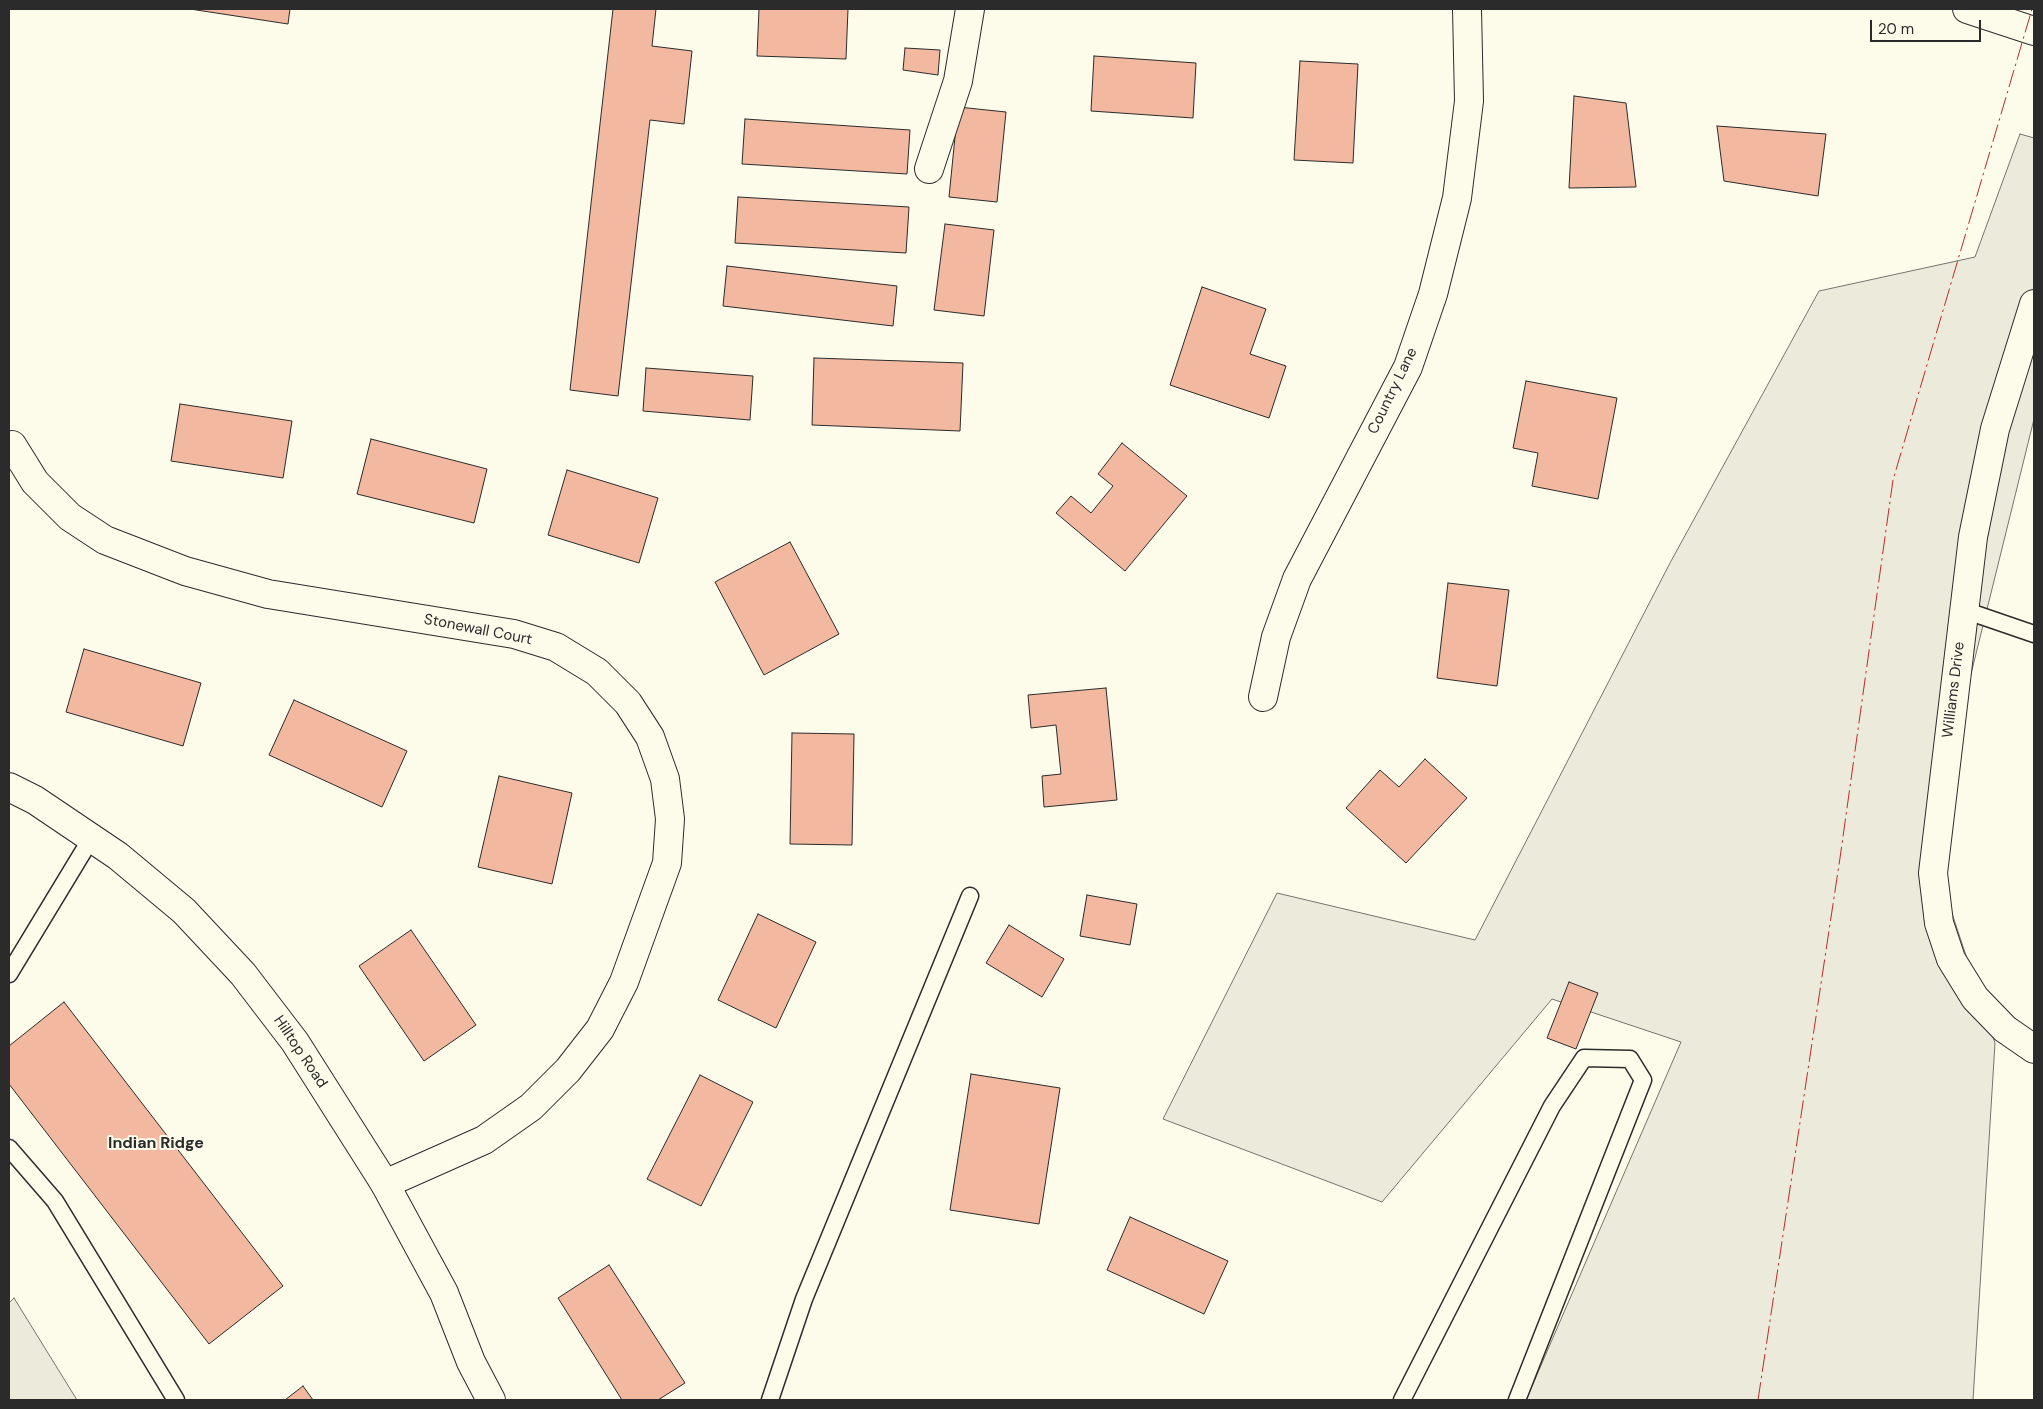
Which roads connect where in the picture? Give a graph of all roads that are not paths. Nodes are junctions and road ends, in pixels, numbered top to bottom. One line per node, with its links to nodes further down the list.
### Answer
1 (970, 9): 5 (street)
2 (1468, 9): 10 (street, Country Lane)
3 (1967, 9): 4 (street)
4 (2034, 31)
5 (929, 169)
6 (2034, 304): 8 (street, Williams Drive)
7 (12, 445): 17 (street, Stonewall Court)
8 (1964, 610): 9 (lane); 15 (street, Williams Drive)
9 (2034, 634)
10 (1263, 697)
11 (9, 786): 12 (street, Hilltop Road)
12 (92, 838): 14 (lane); 17 (street, Hilltop Road)
13 (970, 896): 20 (lane)
14 (9, 974)
15 (2034, 1048)
16 (9, 1148): 18 (lane)
17 (385, 1184): 19 (street, Hilltop Road)
18 (176, 1400)
19 (491, 1400)
20 (770, 1400)
21 (1402, 1400): 22 (lane)
22 (1517, 1400)

